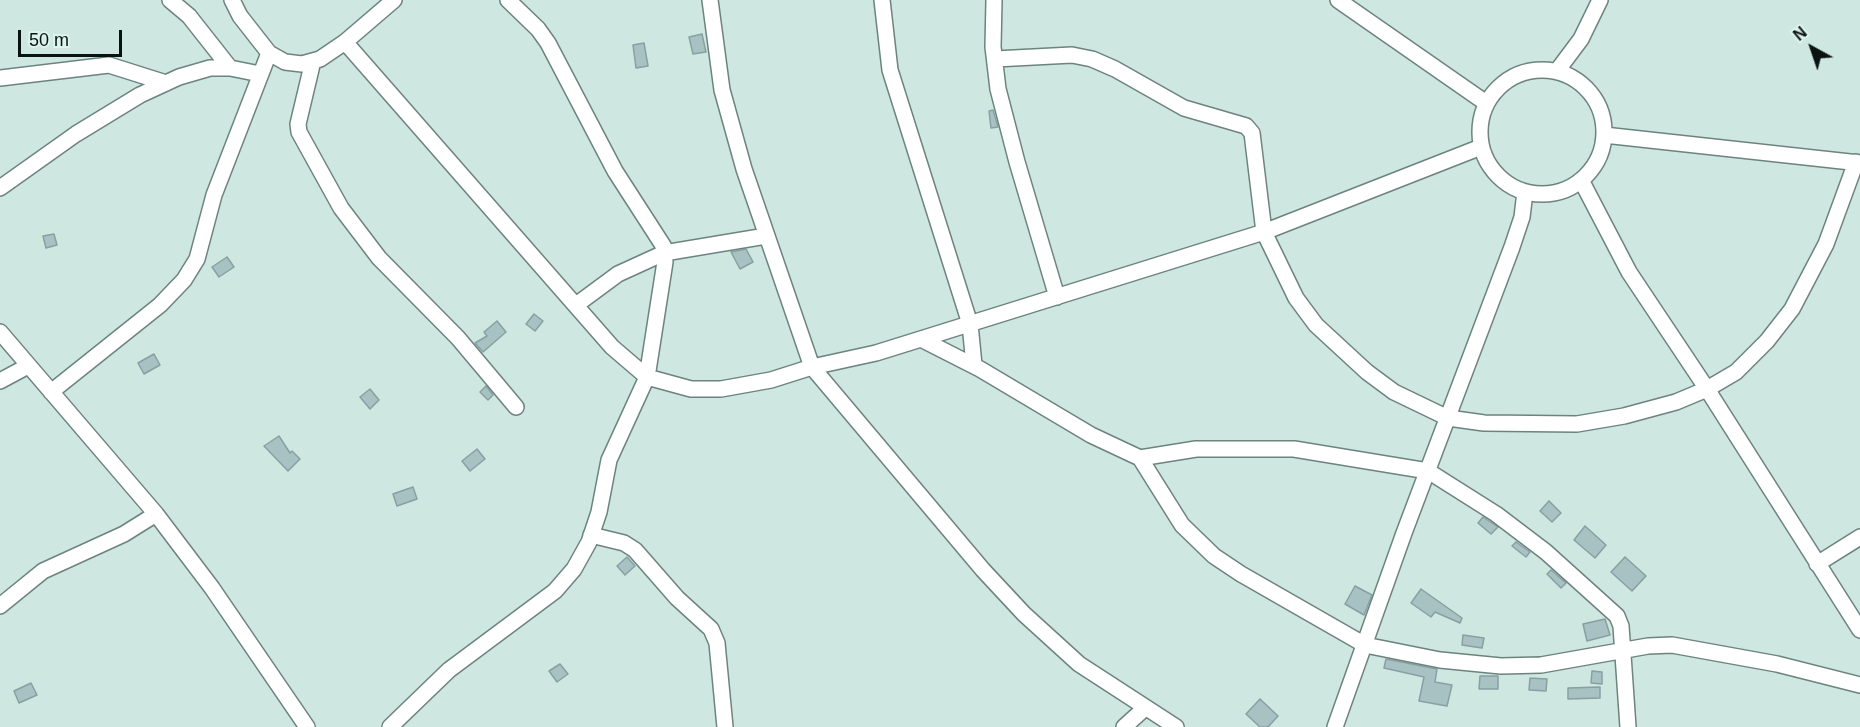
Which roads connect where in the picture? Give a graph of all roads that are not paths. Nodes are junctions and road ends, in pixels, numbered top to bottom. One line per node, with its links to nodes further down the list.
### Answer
1 (170, 0): 14 (street)
2 (232, 0): 11 (street)
3 (394, 0): 10 (street)
4 (508, 0): 28 (street)
5 (710, 0): 27 (street)
6 (882, 0): 31 (street)
7 (994, 0): 12 (street)
8 (1338, 0): 19 (street)
9 (1600, 0): 15 (street)
10 (345, 42): 13 (street); 30 (street)
11 (269, 53): 13 (street); 16 (street)
12 (994, 58): 26 (street); 29 (street)
13 (313, 61): 41 (street)
14 (230, 68): 16 (street); 18 (street)
15 (1557, 71): 19 (street); 20 (street)
16 (260, 74): 40 (street)
17 (0, 78): 18 (street)
18 (166, 83): 24 (street)
19 (1486, 103): 21 (street)
20 (1604, 135): 22 (street); 23 (street)
21 (1481, 147): 25 (street); 26 (street)
22 (1858, 163): 39 (street)
23 (1581, 180): 25 (street); 39 (street)
24 (0, 188)
25 (1525, 192): 42 (street)
26 (1264, 232): 29 (street); 42 (street)
27 (766, 236): 28 (street); 36 (street)
28 (664, 253): 30 (street); 37 (street)
29 (1057, 297): 31 (street)
30 (576, 305): 37 (street)
31 (970, 324): 33 (street); 35 (street)
32 (0, 332): 34 (street)
33 (921, 339): 35 (street); 36 (street)
34 (28, 366): 38 (street); 40 (street)
35 (974, 366): 43 (street)
36 (812, 367): 37 (street); 54 (street)
37 (647, 377): 46 (street)
38 (0, 381)
39 (1707, 389): 42 (street); 48 (street)
40 (51, 392): 45 (street)
41 (516, 407)
42 (1448, 418): 44 (street)
43 (1140, 458): 44 (street); 51 (street)
44 (1428, 471): 51 (street); 52 (street)
45 (156, 514): 49 (street); 55 (street)
46 (591, 535): 56 (street); 57 (street)
47 (1860, 537): 48 (street)
48 (1817, 564): 50 (street)
49 (0, 606)
50 (1860, 630)
51 (1365, 645): 52 (street); 60 (street)
52 (1623, 652): 53 (street); 61 (street)
53 (1860, 685)
54 (1146, 708): 58 (street); 59 (street)
55 (307, 727)
56 (390, 727)
57 (725, 727)
58 (1124, 727)
59 (1176, 727)
60 (1335, 727)
61 (1628, 727)

